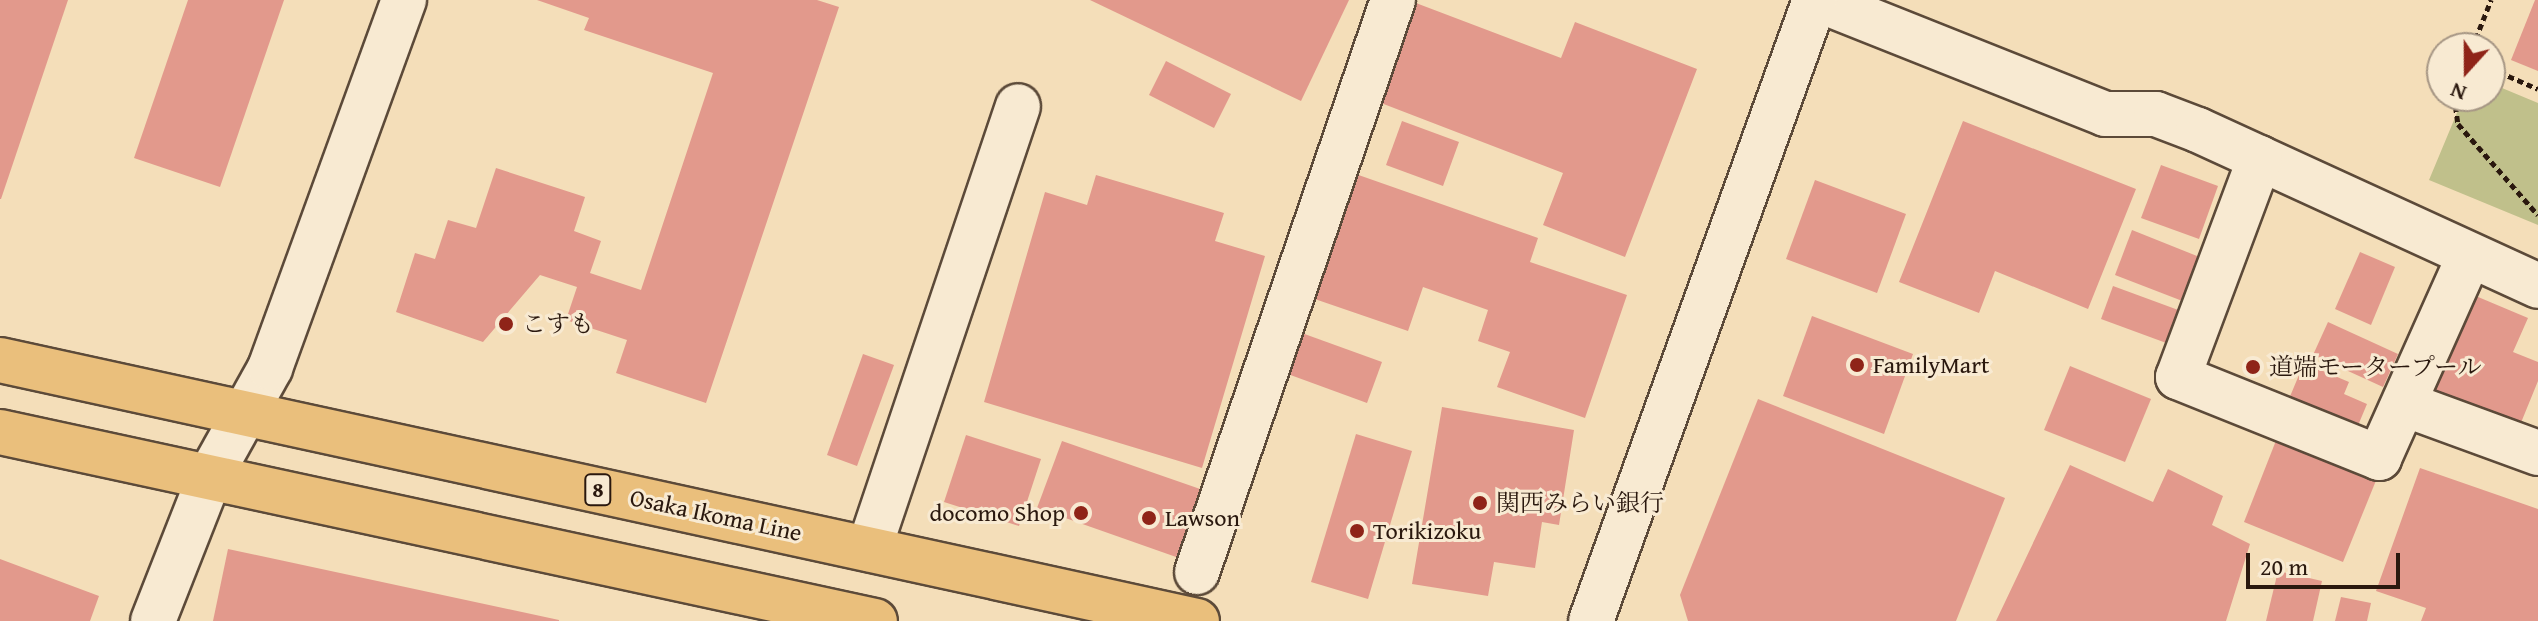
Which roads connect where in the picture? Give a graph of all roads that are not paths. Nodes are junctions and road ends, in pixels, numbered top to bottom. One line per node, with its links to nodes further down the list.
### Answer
1 (404, 0): 10 (street)
2 (1393, 0): 15 (street)
3 (1817, 0): 5 (street); 19 (street)
4 (1018, 106): 14 (street)
5 (2260, 158): 6 (street); 9 (street)
6 (2470, 255): 7 (street); 9 (street)
7 (2538, 286)
8 (0, 360): 10 (main road, Osaka Ikoma Line / 8)
9 (2407, 405): 12 (street)
10 (242, 412): 13 (street); 14 (main road, Osaka Ikoma Line / 8)
11 (0, 432): 13 (main road)
12 (2538, 453)
13 (210, 476): 16 (street); 17 (main road)
14 (869, 549): 18 (main road, Osaka Ikoma Line / 8)
15 (1197, 572)
16 (153, 621)
17 (875, 621)
18 (1197, 621)
19 (1591, 621)

